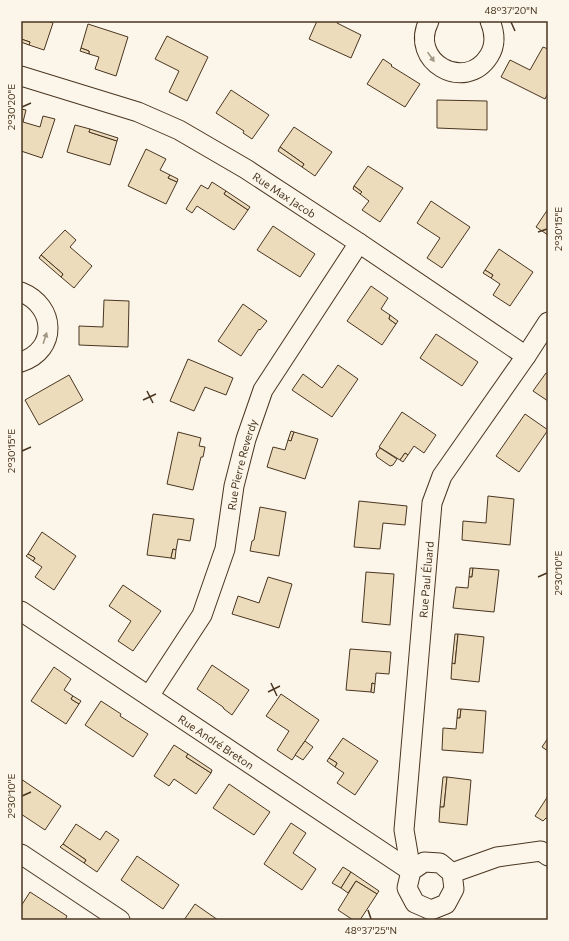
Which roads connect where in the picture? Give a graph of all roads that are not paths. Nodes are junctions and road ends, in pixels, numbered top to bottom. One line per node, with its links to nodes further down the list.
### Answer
1 (429, 21): 2 (street, one-way to 2)
2 (490, 21)
3 (21, 76): 4 (street, Rue Max Jacob)
4 (359, 243): 7 (street, Rue Max Jacob); 10 (street, Rue Pierre Reverdy)
5 (21, 292): 8 (street, one-way to 5)
6 (548, 322): 7 (street, Rue Paul Éluard)
7 (526, 356): 13 (street, Rue Paul Éluard)
8 (21, 362)
9 (21, 611): 10 (street, Rue André Breton)
10 (149, 696): 13 (street, Rue André Breton)
11 (21, 854): 16 (street)
12 (548, 856): 14 (street)
13 (411, 871): 14 (street); 15 (street)
14 (452, 873): 15 (street)
15 (429, 915)
16 (120, 920)

